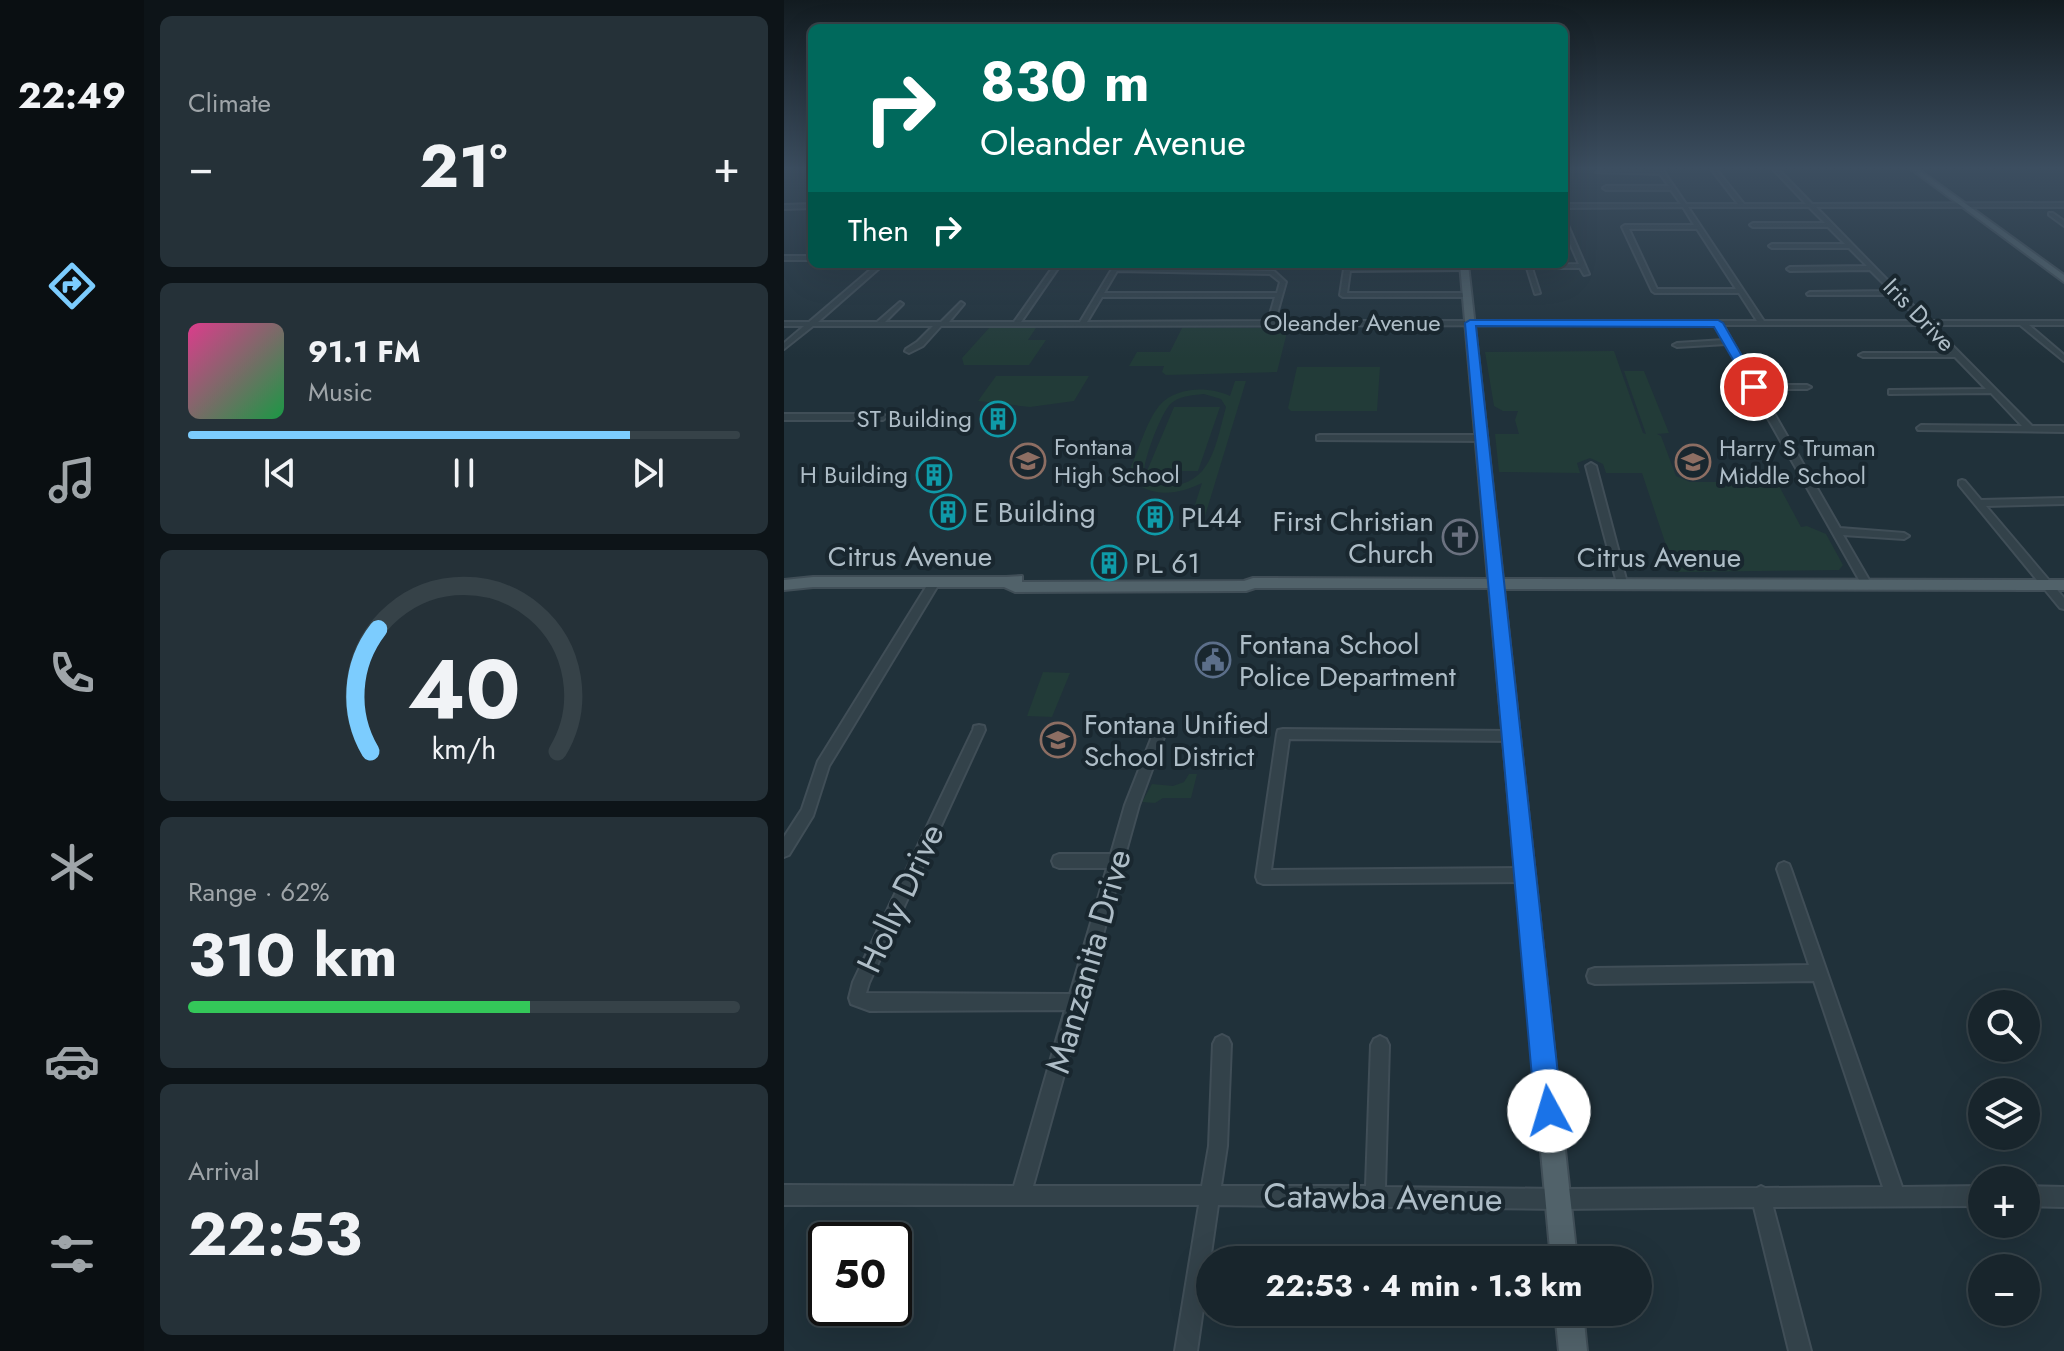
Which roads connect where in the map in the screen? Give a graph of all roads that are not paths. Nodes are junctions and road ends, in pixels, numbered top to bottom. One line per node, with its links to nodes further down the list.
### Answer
1 (1627, 232): 23 (street)
2 (1701, 232): 23 (street)
3 (1837, 232): 7 (street, Iris Drive)
4 (2001, 232): 22 (main road)
5 (1568, 243): 11 (street)
6 (1772, 246): 7 (street)
7 (1852, 246): 19 (street, Iris Drive)
8 (784, 258): 9 (street)
9 (808, 258)
10 (1568, 266): 11 (street)
11 (1582, 266): 21 (street)
12 (876, 268): 39 (street)
13 (1055, 268): 42 (street)
14 (1113, 268): 27 (street)
15 (1184, 268): 28 (street)
16 (1386, 268): 29 (street)
17 (1465, 268): 29 (main road)
18 (1529, 268): 24 (street)
19 (1874, 268): 20 (street); 25 (street, Iris Drive)
20 (1790, 269)
21 (1586, 274)
22 (2064, 279)
23 (1740, 291): 34 (street)
24 (1537, 293)
25 (1899, 293): 26 (street); 35 (street, Iris Drive)
26 (1810, 294)
27 (1099, 295): 28 (street); 43 (street)
28 (1280, 295): 44 (street)
29 (1467, 295): 32 (main road)
30 (900, 304): 40 (street)
31 (961, 304): 41 (street)
32 (1470, 323): 33 (street, Oleander Avenue); 44 (street, Oleander Avenue); 62 (main road)
33 (1718, 323): 34 (street, Oleander Avenue); 45 (street)
34 (1762, 323): 35 (street, Oleander Avenue)
35 (1927, 323): 36 (street, Oleander Avenue); 50 (street, Iris Drive)
36 (2022, 323): 37 (street, Oleander Avenue); 51 (street)
37 (2064, 323)
38 (784, 324): 39 (street, Oleander Avenue)
39 (810, 324): 40 (street, Oleander Avenue); 47 (street)
40 (879, 324): 41 (street, Oleander Avenue)
41 (941, 324): 42 (street, Oleander Avenue); 48 (street)
42 (1016, 324): 43 (street, Oleander Avenue)
43 (1082, 324): 44 (street, Oleander Avenue)
44 (1271, 324)
45 (1728, 342): 46 (street); 52 (street)
46 (1677, 345)
47 (784, 347)
48 (909, 351)
49 (1863, 355): 50 (street)
50 (1957, 355): 54 (street, Iris Drive)
51 (2064, 359)
52 (1754, 387): 53 (street); 67 (street)
53 (1807, 387)
54 (1993, 391): 55 (street); 59 (street, Iris Drive)
55 (1892, 392)
56 (784, 417): 57 (street)
57 (883, 417)
58 (1921, 428): 59 (street)
59 (2030, 429): 60 (street)
60 (2064, 429)
61 (1320, 438): 62 (street)
62 (1481, 438): 72 (main road)
63 (1591, 466): 73 (street)
64 (1962, 483): 66 (street)
65 (2064, 501): 66 (street)
66 (1982, 503): 76 (street)
67 (1836, 531): 68 (street); 75 (street)
68 (1904, 536)
69 (784, 578): 70 (main road, Citrus Avenue)
70 (813, 582): 71 (main road, Citrus Avenue); 74 (main road, Citrus Avenue)
71 (935, 582): 72 (main road, Citrus Avenue); 82 (street)
72 (1496, 583): 73 (main road, Citrus Avenue); 81 (main road)
73 (1622, 583): 75 (main road, Citrus Avenue)
74 (784, 585)
75 (1867, 585): 76 (main road, Citrus Avenue)
76 (2047, 585): 77 (main road, Citrus Avenue); 78 (street)
77 (2064, 585)
78 (2064, 605)
79 (1161, 729): 84 (street, Manzanita Drive)
80 (979, 730): 89 (street, Holly Drive)
81 (1511, 736): 86 (main road); 86 (street)
82 (784, 850)
83 (1059, 861): 84 (street)
84 (1116, 861): 89 (street, Manzanita Drive)
85 (1784, 869): 87 (street)
86 (1525, 875): 101 (main road)
87 (1818, 973): 88 (street); 93 (street)
88 (1595, 976)
89 (1077, 1002): 94 (street, Manzanita Drive)
90 (1222, 1044): 95 (street)
91 (1380, 1045): 96 (street)
92 (784, 1195): 94 (street, Catawba Avenue)
93 (1895, 1195): 97 (street, Catawba Avenue); 98 (street, Catawba Avenue)
94 (1021, 1196): 95 (street, Catawba Avenue)
95 (1211, 1196): 96 (street, Catawba Avenue); 104 (street)
96 (1375, 1196): 101 (street, Catawba Avenue)
97 (1761, 1196): 101 (street, Catawba Avenue); 106 (street)
98 (1968, 1196)
99 (2040, 1196): 100 (street)
100 (2064, 1197)
101 (1558, 1199): 102 (main road)
102 (1563, 1246)
103 (1570, 1326): 105 (main road)
104 (1186, 1351)
105 (1573, 1351)
106 (1800, 1351)

